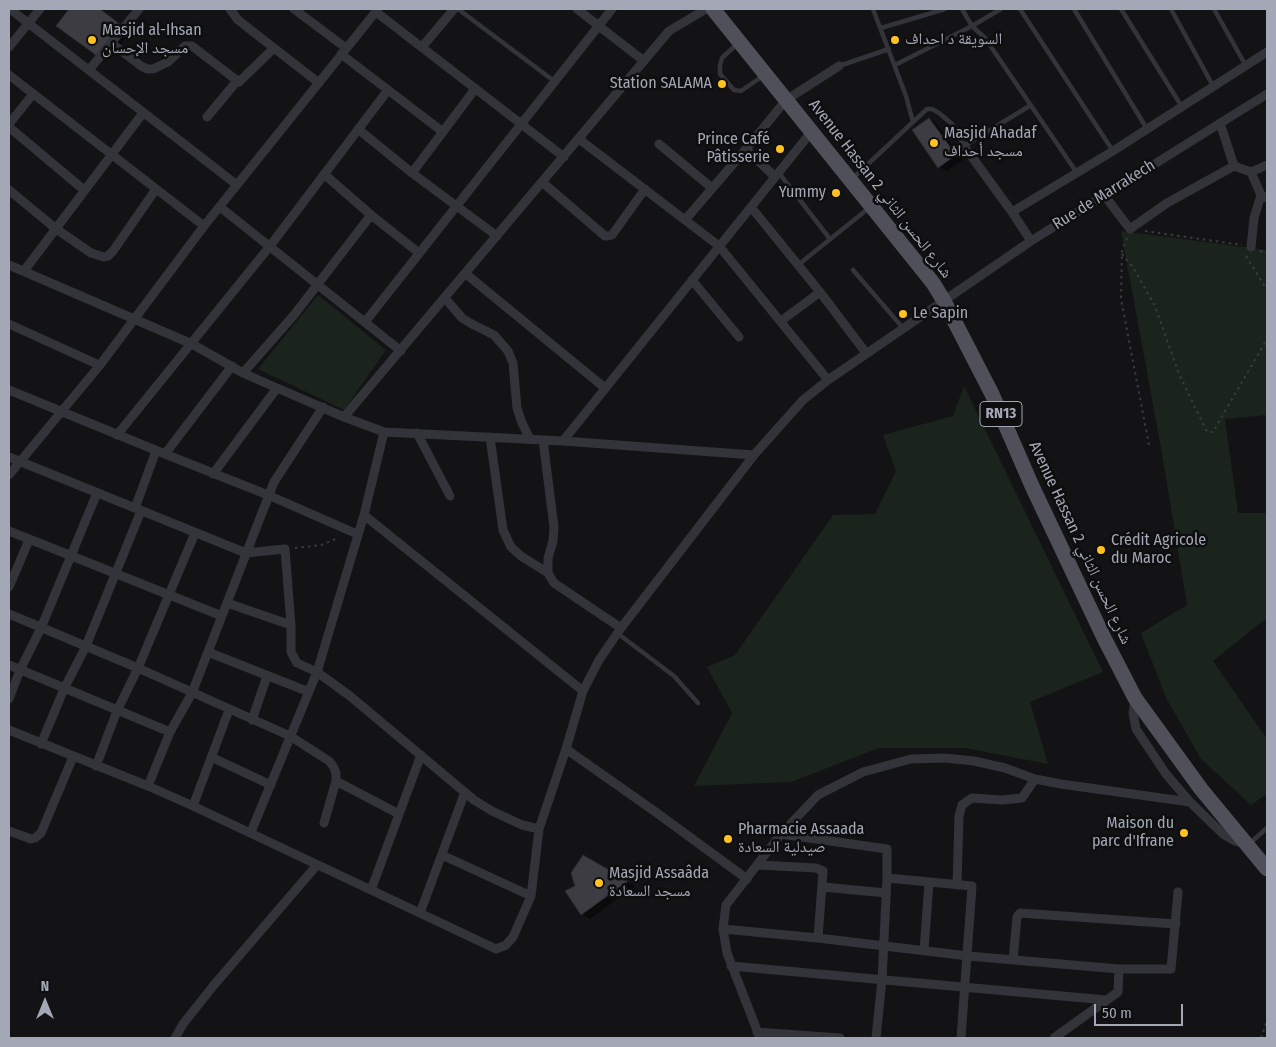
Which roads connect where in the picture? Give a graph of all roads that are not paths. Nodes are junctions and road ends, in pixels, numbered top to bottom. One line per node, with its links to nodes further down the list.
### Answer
1 (10, 9): 22 (street)
2 (40, 9): 22 (street)
3 (139, 9): 27 (street)
4 (230, 9): 30 (street)
5 (296, 9): 32 (street)
6 (454, 9): 29 (street)
7 (458, 9): 42 (lane)
8 (577, 9): 23 (street)
9 (612, 9): 23 (street)
10 (706, 9): 34 (street)
11 (713, 9): 26 (main road, Avenue Hassan 2 شارع الحسن الثاني / RN13)
12 (874, 9): 25 (lane)
13 (945, 9): 25 (lane)
14 (962, 9): 24 (lane)
15 (1001, 9): 24 (lane)
16 (1020, 9): 66 (lane)
17 (1074, 9): 59 (lane)
18 (1121, 9): 51 (lane)
19 (1171, 9): 44 (lane)
20 (1214, 9): 37 (lane)
21 (377, 11): 29 (street); 32 (street)
22 (29, 23): 28 (street); 38 (street)
23 (598, 26): 34 (street); 42 (street)
24 (972, 26): 35 (lane); 50 (lane)
25 (880, 28): 31 (lane)
26 (740, 41): 39 (main road, Avenue Hassan 2 شارع الحسن الثاني / RN13); 39 (lane)
27 (111, 43): 38 (street); 41 (street)
28 (9, 47)
29 (422, 47): 45 (street)
30 (274, 48): 41 (street); 43 (street)
31 (889, 48): 35 (lane); 36 (lane)
32 (343, 51): 43 (street); 46 (street)
33 (1267, 52): 37 (street)
34 (644, 61): 62 (street)
35 (895, 65): 54 (lane)
36 (838, 66): 49 (street)
37 (1246, 66): 44 (street)
38 (89, 70): 52 (street)
39 (766, 74): 49 (main road, Avenue Hassan 2 شارع الحسن الثاني / RN13)
40 (9, 75): 47 (street)
41 (237, 81): 53 (street)
42 (554, 81): 56 (street)
43 (319, 83): 78 (street)
44 (1213, 86): 51 (street)
45 (475, 89): 56 (street); 61 (street)
46 (388, 90): 58 (street); 61 (street)
47 (33, 94): 57 (street); 67 (street)
48 (1267, 94): 55 (street, Rue de Marrakech)
49 (786, 100): 60 (main road, Avenue Hassan 2 شارع الحسن الثاني / RN13); 65 (street)
50 (1031, 105): 64 (lane); 73 (lane)
51 (1182, 107): 59 (street)
52 (143, 113): 67 (street); 78 (street)
53 (207, 117)
54 (913, 122): 64 (lane); 76 (lane)
55 (1220, 123): 70 (street); 84 (street, Rue de Marrakech)
56 (521, 124): 68 (street); 87 (street)
57 (9, 126): 82 (street)
58 (358, 129): 72 (street); 74 (street)
59 (1147, 129): 66 (street)
60 (812, 131): 75 (street); 76 (main road, Avenue Hassan 2 شارع الحسن الثاني / RN13)
61 (443, 132): 72 (street)
62 (579, 139): 68 (street); 83 (street)
63 (659, 144): 79 (street)
64 (964, 146): 90 (street)
65 (746, 149): 75 (street); 79 (street)
66 (1113, 150): 73 (street)
67 (111, 155): 80 (street); 82 (street)
68 (564, 157): 77 (street)
69 (1267, 165): 71 (street)
70 (1234, 166): 71 (street); 84 (street)
71 (1251, 172): 85 (street)
72 (412, 173): 87 (street)
73 (1076, 173): 90 (street)
74 (324, 174): 91 (street); 98 (street)
75 (777, 175): 88 (street); 96 (lane)
76 (851, 180): 89 (main road, Avenue Hassan 2 شارع الحسن الثاني / RN13)
77 (542, 182): 83 (street); 95 (street)
78 (237, 185): 86 (street)
79 (712, 188): 92 (street)
80 (156, 189): 93 (street); 94 (street)
81 (9, 190): 94 (street)
82 (84, 190): 94 (street)
83 (645, 190): 92 (street)
84 (1104, 194): 97 (street, Rue de Marrakech)
85 (1264, 197): 100 (street)
86 (220, 206): 93 (street); 98 (street)
87 (456, 206): 95 (street); 101 (street)
88 (751, 206): 99 (street); 103 (street)
89 (872, 206): 96 (lane); 111 (main road, Avenue Hassan 2 شارع الحسن الثاني / RN13)
90 (1012, 212): 97 (street)
91 (371, 215): 101 (street); 108 (street)
92 (685, 220): 99 (street)
93 (204, 226): 112 (street)
94 (55, 228): 104 (street)
95 (498, 236): 106 (street)
96 (830, 239): 103 (lane)
97 (1031, 241): 111 (street, Rue de Marrakech)
98 (270, 246): 108 (street); 118 (street)
99 (719, 246): 107 (street); 113 (street)
100 (1250, 247)
101 (419, 253): 114 (street)
102 (9, 264): 104 (street)
103 (798, 265): 109 (street)
104 (24, 270): 112 (street)
105 (853, 270): 116 (lane)
106 (466, 274): 110 (street); 126 (street)
107 (692, 280): 117 (street); 126 (street)
108 (318, 284): 114 (street); 123 (street)
109 (820, 292): 113 (street); 120 (street)
110 (445, 298): 119 (street); 135 (street)
111 (944, 301): 116 (street, Rue de Marrakech); 176 (main road, Avenue Hassan 2 شارع الحسن الثاني / RN13)
112 (134, 318): 118 (street); 121 (street)
113 (781, 321): 124 (street)
114 (365, 322): 119 (street)
115 (9, 324): 121 (street)
116 (902, 328): 120 (street, Rue de Marrakech)
117 (739, 337)
118 (192, 344): 122 (street); 133 (street)
119 (401, 351): 130 (street)
120 (866, 353): 124 (street, Rue de Marrakech)
121 (99, 365): 129 (street)
122 (232, 366): 123 (street); 138 (street)
123 (243, 373): 125 (street)
124 (828, 380): 139 (street, Rue de Marrakech)
125 (277, 388): 128 (street); 142 (street)
126 (605, 388): 137 (street)
127 (9, 390): 129 (street)
128 (323, 407): 130 (street); 145 (street)
129 (60, 412): 133 (street); 141 (street)
130 (344, 417): 131 (street)
131 (384, 432): 132 (street); 148 (street)
132 (417, 433): 134 (street); 146 (street)
133 (117, 435): 138 (street)
134 (490, 437): 135 (street); 155 (street)
135 (530, 439): 136 (street)
136 (543, 440): 137 (street); 155 (street)
137 (563, 441): 139 (street)
138 (160, 453): 142 (street); 147 (street)
139 (754, 454): 164 (street, Rue de Marrakech)
140 (9, 457): 141 (street)
141 (19, 462): 143 (street); 144 (street)
142 (213, 474): 145 (street)
143 (9, 475)
144 (97, 493): 147 (street); 154 (street)
145 (268, 495): 151 (street); 153 (street)
146 (450, 496)
147 (138, 510): 150 (street); 156 (street)
148 (364, 515): 151 (street); 174 (street)
149 (9, 531): 152 (street)
150 (196, 533): 153 (street); 158 (street)
151 (358, 534): 170 (street)
152 (28, 540): 154 (street); 157 (street)
153 (246, 553): 159 (street); 162 (street)
154 (70, 556): 156 (street); 163 (street)
155 (548, 573): 164 (street)
156 (116, 574): 158 (street); 165 (street)
157 (9, 587)
158 (170, 594): 161 (street); 168 (street)
159 (227, 602): 161 (street); 162 (street)
160 (9, 614): 163 (street)
161 (222, 616): 166 (street)
162 (291, 625): 170 (street)
163 (41, 628): 165 (street); 169 (street)
164 (619, 631): 174 (street, Rue de Marrakech); 178 (lane)
165 (86, 646): 168 (street); 172 (street)
166 (208, 652): 171 (street); 175 (street)
167 (9, 665): 169 (street)
168 (138, 668): 175 (street); 180 (street)
169 (20, 670): 172 (street); 177 (street)
170 (317, 672): 173 (street); 187 (street)
171 (267, 676): 173 (street); 181 (street)
172 (64, 689): 180 (street); 185 (street)
173 (309, 692): 184 (street)
174 (583, 692): 186 (street, Rue de Marrakech)
175 (192, 693): 179 (street); 183 (street)
176 (1135, 698): 196 (street); 205 (main road, Avenue Hassan 2 شارع الحسن الثاني / RN13)
177 (9, 699)
178 (698, 703)
179 (229, 710): 181 (street); 189 (street)
180 (117, 711): 183 (street); 190 (street)
181 (252, 720): 184 (street)
182 (9, 730): 185 (street)
183 (170, 732): 194 (street)
184 (290, 736): 192 (street); 193 (street)
185 (41, 744): 188 (street)
186 (566, 749): 201 (street, Rue de Marrakech); 211 (street)
187 (422, 755): 195 (street); 198 (street)
188 (73, 757): 190 (street); 202 (street)
189 (211, 757): 193 (street); 197 (street)
190 (96, 766): 194 (street)
191 (1036, 779): 196 (street); 204 (street); 213 (street)
192 (336, 780): 198 (street); 199 (street)
193 (271, 785): 203 (street)
194 (148, 786): 197 (street)
195 (465, 792): 201 (street); 206 (street)
196 (1190, 802): 205 (street)
197 (193, 806): 203 (street)
198 (399, 814): 215 (street)
199 (324, 823)
200 (1267, 828): 205 (lane)
201 (539, 829): 218 (street, Rue de Marrakech)
202 (9, 831)
203 (251, 832): 207 (street)
204 (781, 834): 208 (street); 210 (street)
205 (1248, 844): 209 (main road, Avenue Hassan 2 شارع الحسن الثاني / RN13)
206 (442, 855): 218 (street); 219 (street)
207 (317, 865): 215 (street); 233 (street)
208 (758, 865): 211 (street); 214 (street)
209 (1267, 869)
210 (888, 878): 212 (street); 217 (street)
211 (747, 879): 221 (street)
212 (929, 883): 213 (street); 224 (street)
213 (957, 885): 225 (street)
214 (823, 887): 217 (street); 222 (street)
215 (371, 890): 219 (street)
216 (1178, 892): 220 (street)
217 (886, 893): 223 (street)
218 (531, 896): 219 (street, Rue de Marrakech)
219 (420, 913)
220 (1176, 924): 226 (street); 228 (street)
221 (723, 929): 222 (street); 227 (street)
222 (818, 938): 223 (street)
223 (883, 946): 224 (street); 229 (street)
224 (924, 950): 225 (street)
225 (968, 956): 226 (street); 230 (street)
226 (1013, 960): 228 (street)
227 (731, 966): 229 (street); 232 (street)
228 (1119, 969): 231 (street)
229 (882, 980): 230 (street); 235 (street)
230 (965, 988): 231 (street); 236 (street)
231 (1106, 1000): 237 (street)
232 (759, 1035): 234 (street)
233 (175, 1038)
234 (840, 1038)
235 (876, 1038)
236 (961, 1038)
237 (1054, 1038)

